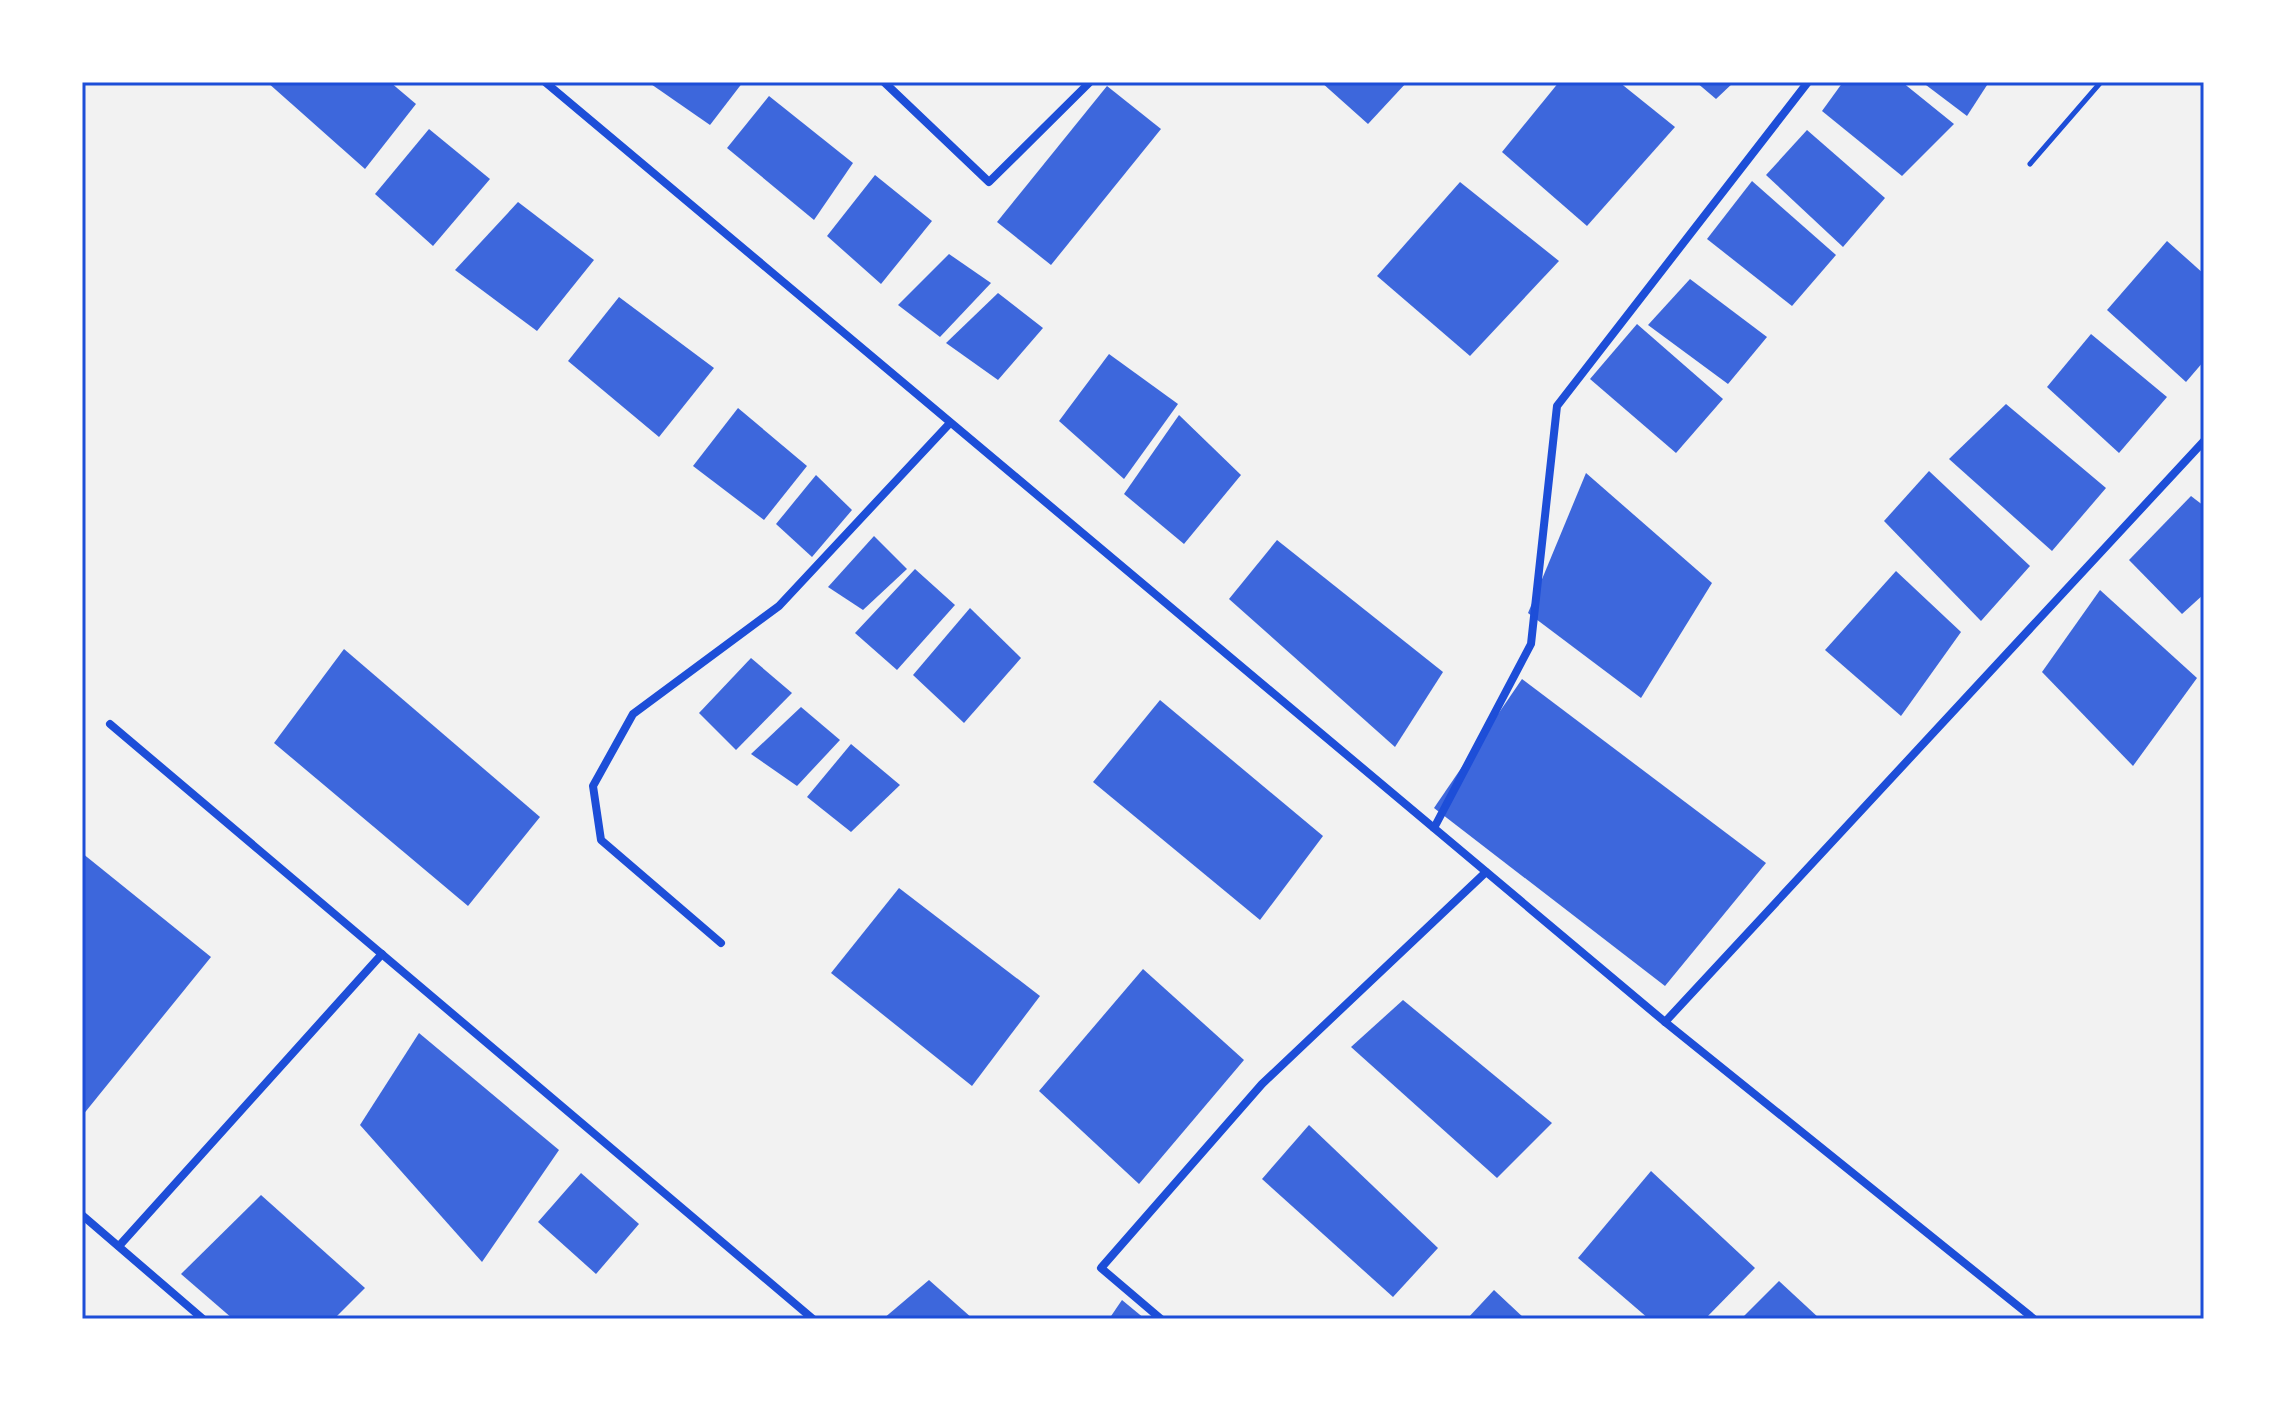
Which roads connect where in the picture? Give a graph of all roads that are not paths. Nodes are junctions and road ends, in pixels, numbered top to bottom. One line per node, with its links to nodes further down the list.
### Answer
1 (545, 82): 5 (street)
2 (884, 82): 3 (street)
3 (1090, 82)
4 (1808, 82): 8 (street)
5 (950, 423): 8 (street); 10 (street)
6 (2204, 441): 12 (street)
7 (110, 724): 11 (street)
8 (1434, 828): 9 (street)
9 (1486, 872): 12 (street); 17 (street)
10 (721, 943)
11 (382, 954): 14 (street); 16 (street)
12 (1665, 1022): 18 (street)
13 (82, 1215): 14 (street)
14 (119, 1246): 15 (street)
15 (203, 1319)
16 (813, 1319)
17 (1161, 1319)
18 (2034, 1319)

